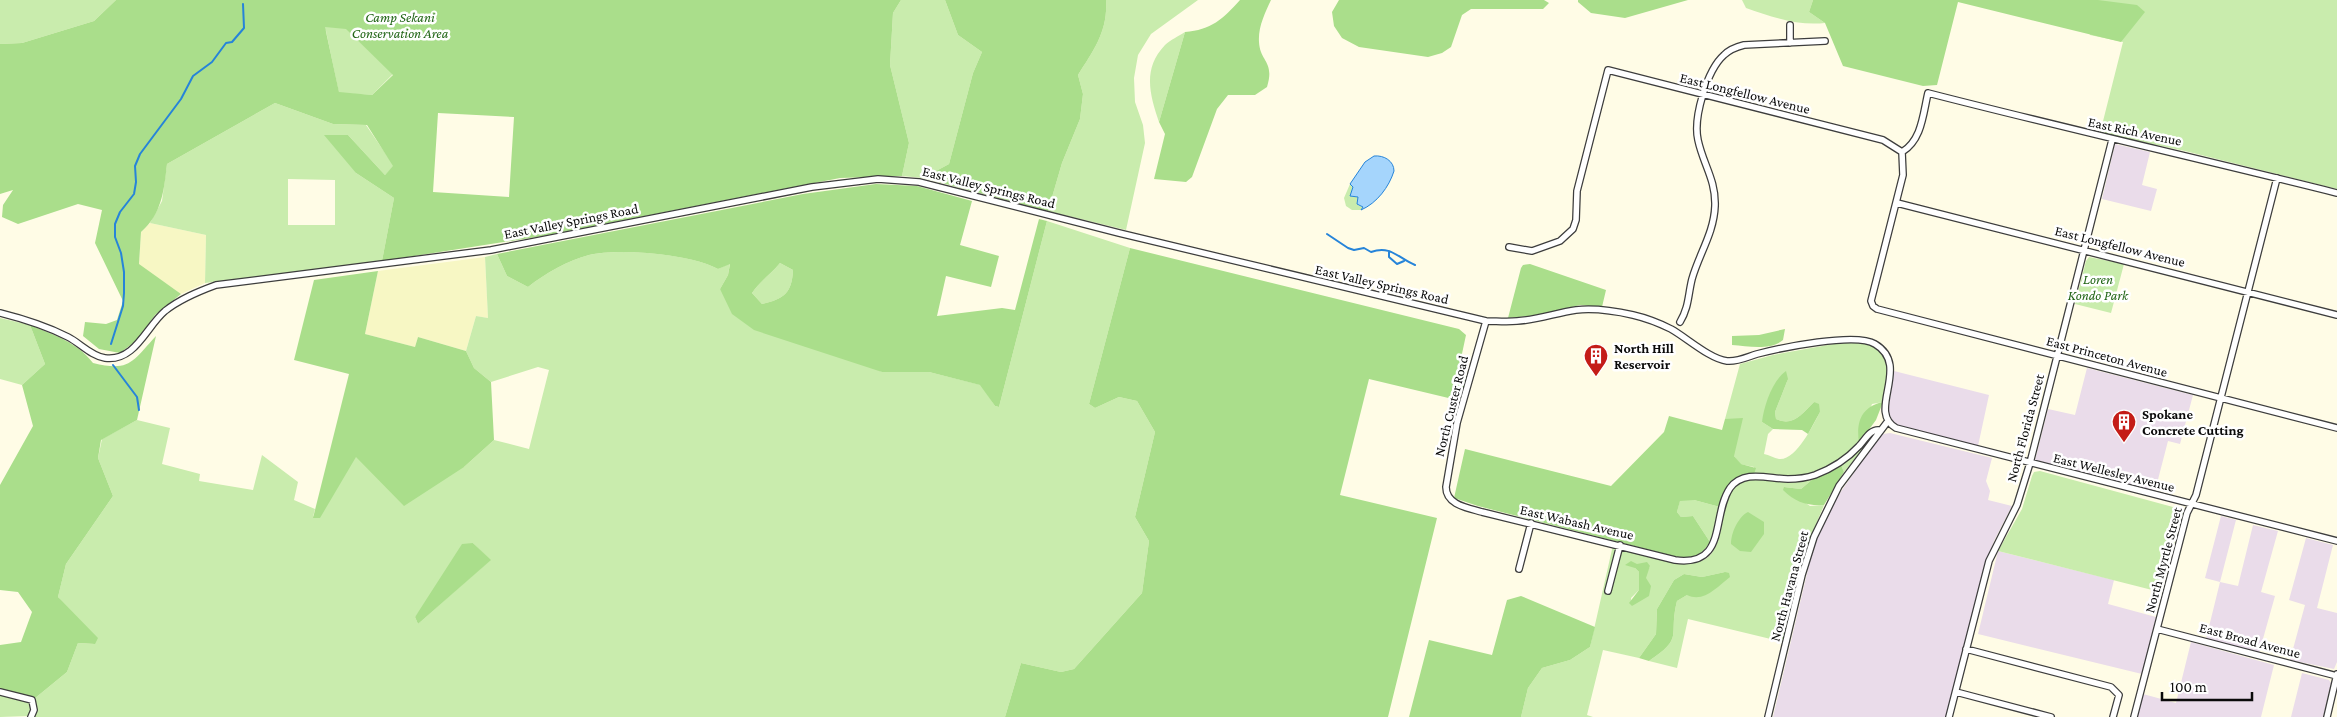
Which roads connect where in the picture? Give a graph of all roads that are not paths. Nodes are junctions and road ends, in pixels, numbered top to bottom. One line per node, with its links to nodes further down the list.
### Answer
1 (1790, 25): 3 (street)
2 (1825, 41): 3 (street)
3 (1790, 43): 4 (street)
4 (1704, 96): 6 (street, East Longfellow Avenue); 10 (street, East Longfellow Avenue); 16 (street)
5 (2112, 140): 6 (street, East Rich Avenue); 7 (street, East Rich Avenue); 11 (street, North Florida Street)
6 (1902, 152): 9 (street)
7 (2277, 178): 8 (street, East Rich Avenue); 12 (street, North Myrtle Street)
8 (2337, 193)
9 (1897, 202): 11 (street, East Longfellow Avenue); 17 (street, East Princeton Avenue)
10 (1509, 247)
11 (2085, 250): 12 (street, East Longfellow Avenue); 17 (street, North Florida Street)
12 (2249, 292): 14 (street, East Longfellow Avenue); 18 (street, North Myrtle Street)
13 (0, 313): 15 (street, East Valley Springs Road)
14 (2337, 315)
15 (1486, 321): 19 (street, East Valley Springs Road); 23 (street, North Custer Road)
16 (1680, 322)
17 (2058, 356): 18 (street, East Princeton Avenue); 22 (street, North Florida Street)
18 (2222, 398): 20 (street, East Princeton Avenue); 24 (street, North Myrtle Street)
19 (1888, 422): 21 (street, North Havana Street); 22 (street, East Wellesley Avenue)
20 (2337, 428)
21 (1879, 430): 27 (street, East Wabash Avenue); 36 (street, North Havana Street)
22 (2030, 463): 24 (street, East Wellesley Avenue); 31 (street, North Florida Street)
23 (1448, 498): 25 (street, East Wabash Avenue)
24 (2192, 504): 26 (street, East Wellesley Avenue); 30 (street, North Myrtle Street)
25 (1531, 523): 27 (street, East Wabash Avenue); 28 (street)
26 (2337, 541)
27 (1620, 545): 29 (street)
28 (1519, 569)
29 (1608, 591)
30 (2157, 629): 32 (street, East Broad Avenue); 40 (street, North Myrtle Street)
31 (1966, 649): 34 (street, North Florida Street); 39 (street)
32 (2337, 675): 41 (street)
33 (0, 692): 35 (street)
34 (1956, 692): 37 (street, North Florida Street); 38 (street)
35 (31, 717)
36 (1768, 717)
37 (1949, 717)
38 (2051, 717)
39 (2113, 717)
40 (2134, 717)
41 (2327, 717)

